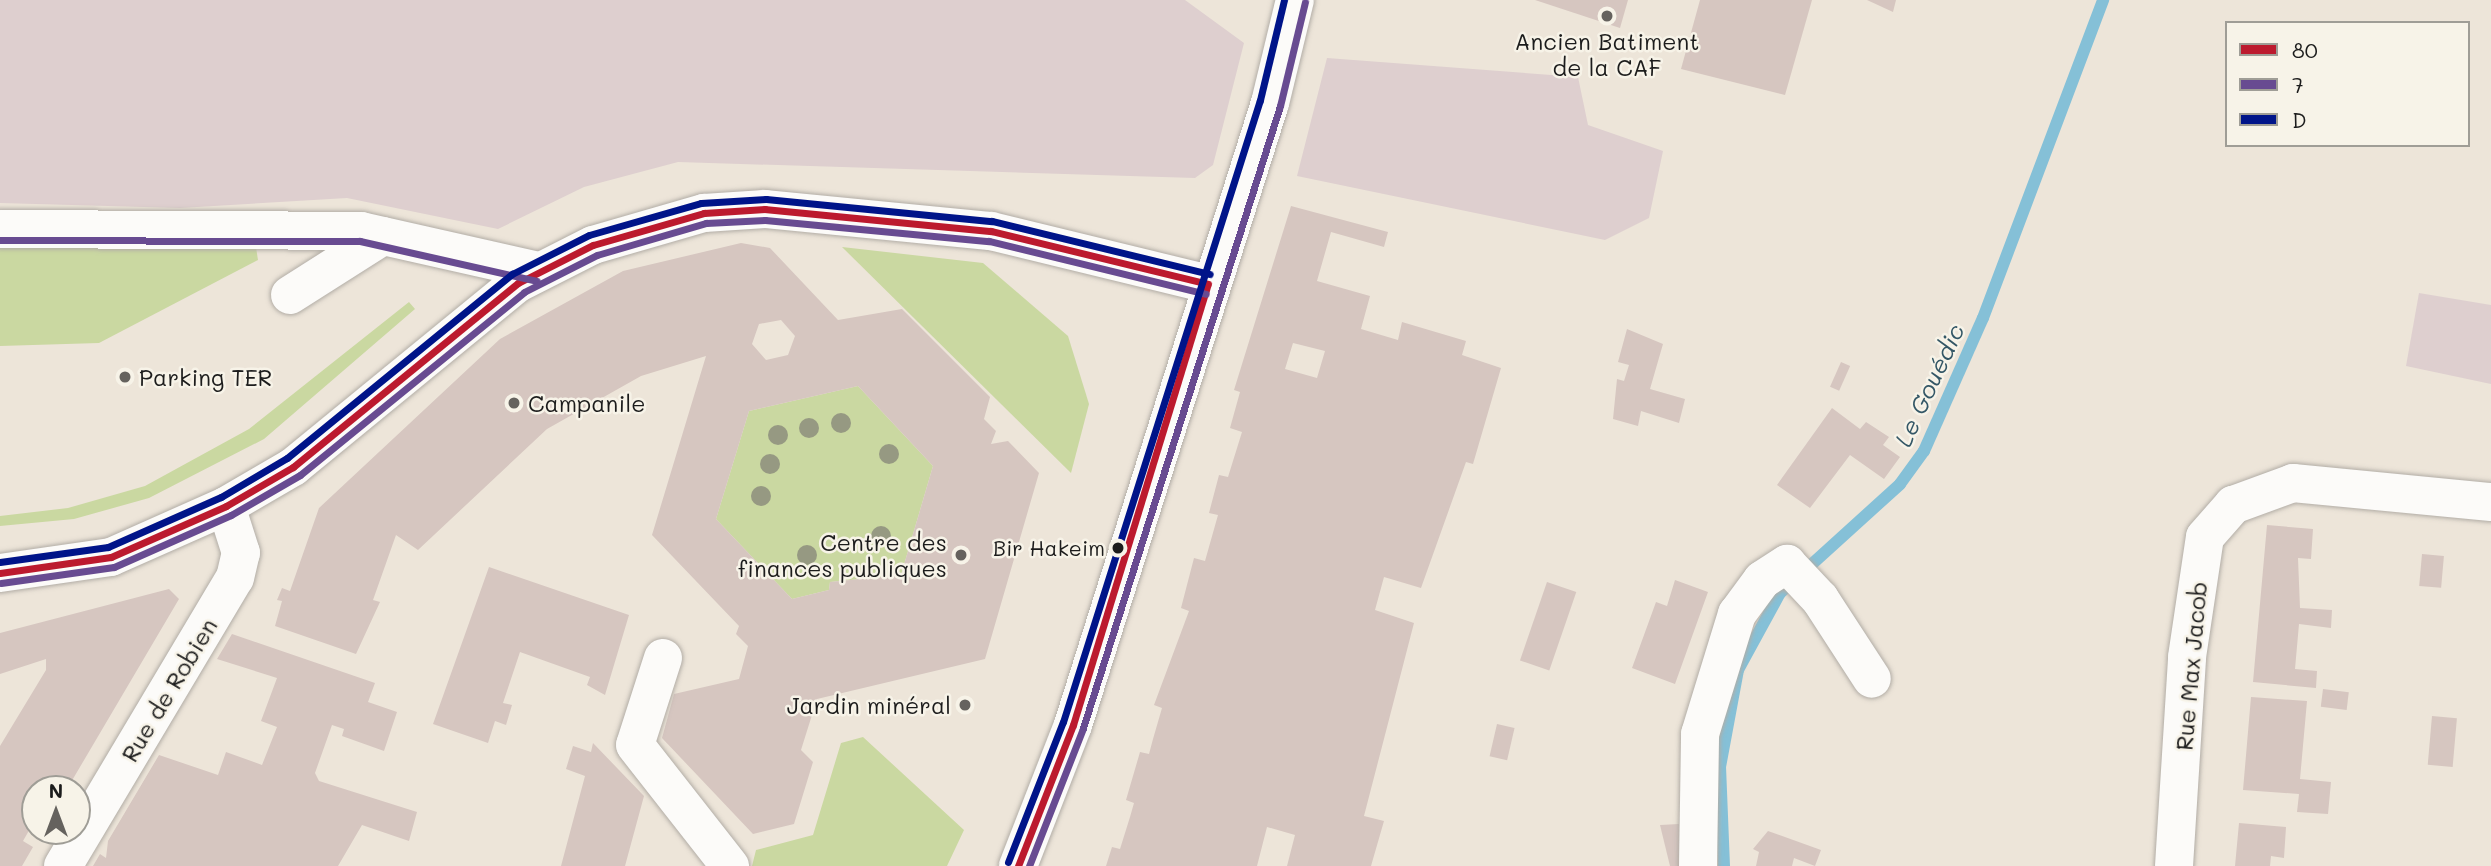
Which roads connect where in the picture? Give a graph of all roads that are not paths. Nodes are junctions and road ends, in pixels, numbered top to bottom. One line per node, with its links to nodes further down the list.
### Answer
1 (1295, 0): 6 (street)
2 (0, 229): 3 (street)
3 (312, 232): 4 (street); 4 (street)
4 (383, 236): 5 (street)
5 (539, 271): 6 (street); 8 (street)
6 (1208, 284): 14 (street)
7 (2491, 502): 16 (street, Rue Max Jacob)
8 (226, 506): 9 (street); 12 (street, Rue de Robien)
9 (0, 573)
10 (663, 658): 13 (street)
11 (1872, 679): 15 (street)
12 (63, 866)
13 (730, 866)
14 (1018, 866)
15 (1698, 866)
16 (2174, 866)

